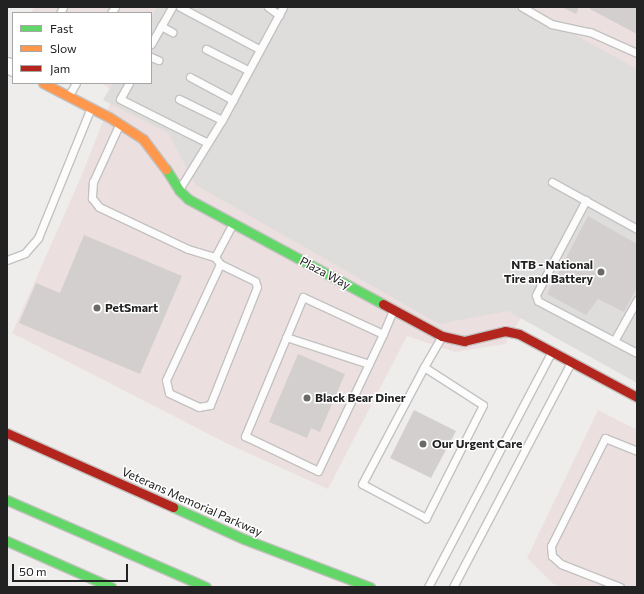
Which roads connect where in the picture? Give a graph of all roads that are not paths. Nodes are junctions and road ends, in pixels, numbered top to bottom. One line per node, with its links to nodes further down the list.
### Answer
1 (172, 7): 7 (lane)
2 (180, 7): 11 (lane)
3 (268, 7): 6 (lane)
4 (283, 7): 6 (lane)
5 (522, 7): 12 (lane)
6 (279, 14): 11 (lane)
7 (161, 26): 8 (lane); 9 (lane)
8 (172, 32)
9 (152, 42)
10 (206, 49): 13 (lane)
11 (259, 49): 13 (lane)
12 (637, 53)
13 (248, 70): 20 (lane)
14 (190, 77): 20 (lane)
15 (45, 84): 18 (main road, Plaza Way)
16 (75, 84): 18 (lane)
17 (128, 84): 24 (lane)
18 (69, 96): 21 (main road, Plaza Way)
19 (179, 99): 22 (lane)
20 (233, 100): 22 (lane)
21 (91, 107): 23 (main road, Plaza Way); 31 (lane)
22 (222, 120): 24 (lane)
23 (120, 123): 26 (main road, Plaza Way); 30 (lane)
24 (208, 143): 26 (lane)
25 (552, 182): 27 (lane)
26 (179, 190): 28 (main road, Plaza Way)
27 (586, 200): 29 (lane); 38 (lane)
28 (232, 224): 30 (lane); 34 (main road, Plaza Way)
29 (637, 229)
30 (215, 256): 32 (lane)
31 (7, 260)
32 (220, 264): 32 (lane)
33 (637, 300): 38 (lane)
34 (394, 310): 35 (lane); 36 (main road, Plaza Way)
35 (383, 334): 37 (lane); 42 (lane)
36 (442, 336): 39 (main road, Plaza Way); 43 (lane)
37 (286, 337): 42 (lane); 42 (lane)
38 (614, 341): 40 (lane)
39 (552, 352): 41 (main road, Plaza Way); 52 (lane)
40 (637, 353)
41 (572, 361): 44 (main road, Plaza Way); 53 (lane)
42 (369, 364)
43 (424, 367): 43 (lane)
44 (637, 397)
45 (7, 433): 51 (main road, Veterans Memorial Parkway)
46 (637, 451): 54 (lane)
47 (7, 500): 50 (main road)
48 (7, 541): 49 (main road)
49 (111, 587)
50 (206, 587)
51 (370, 587)
52 (428, 587)
53 (453, 587)
54 (620, 587)

